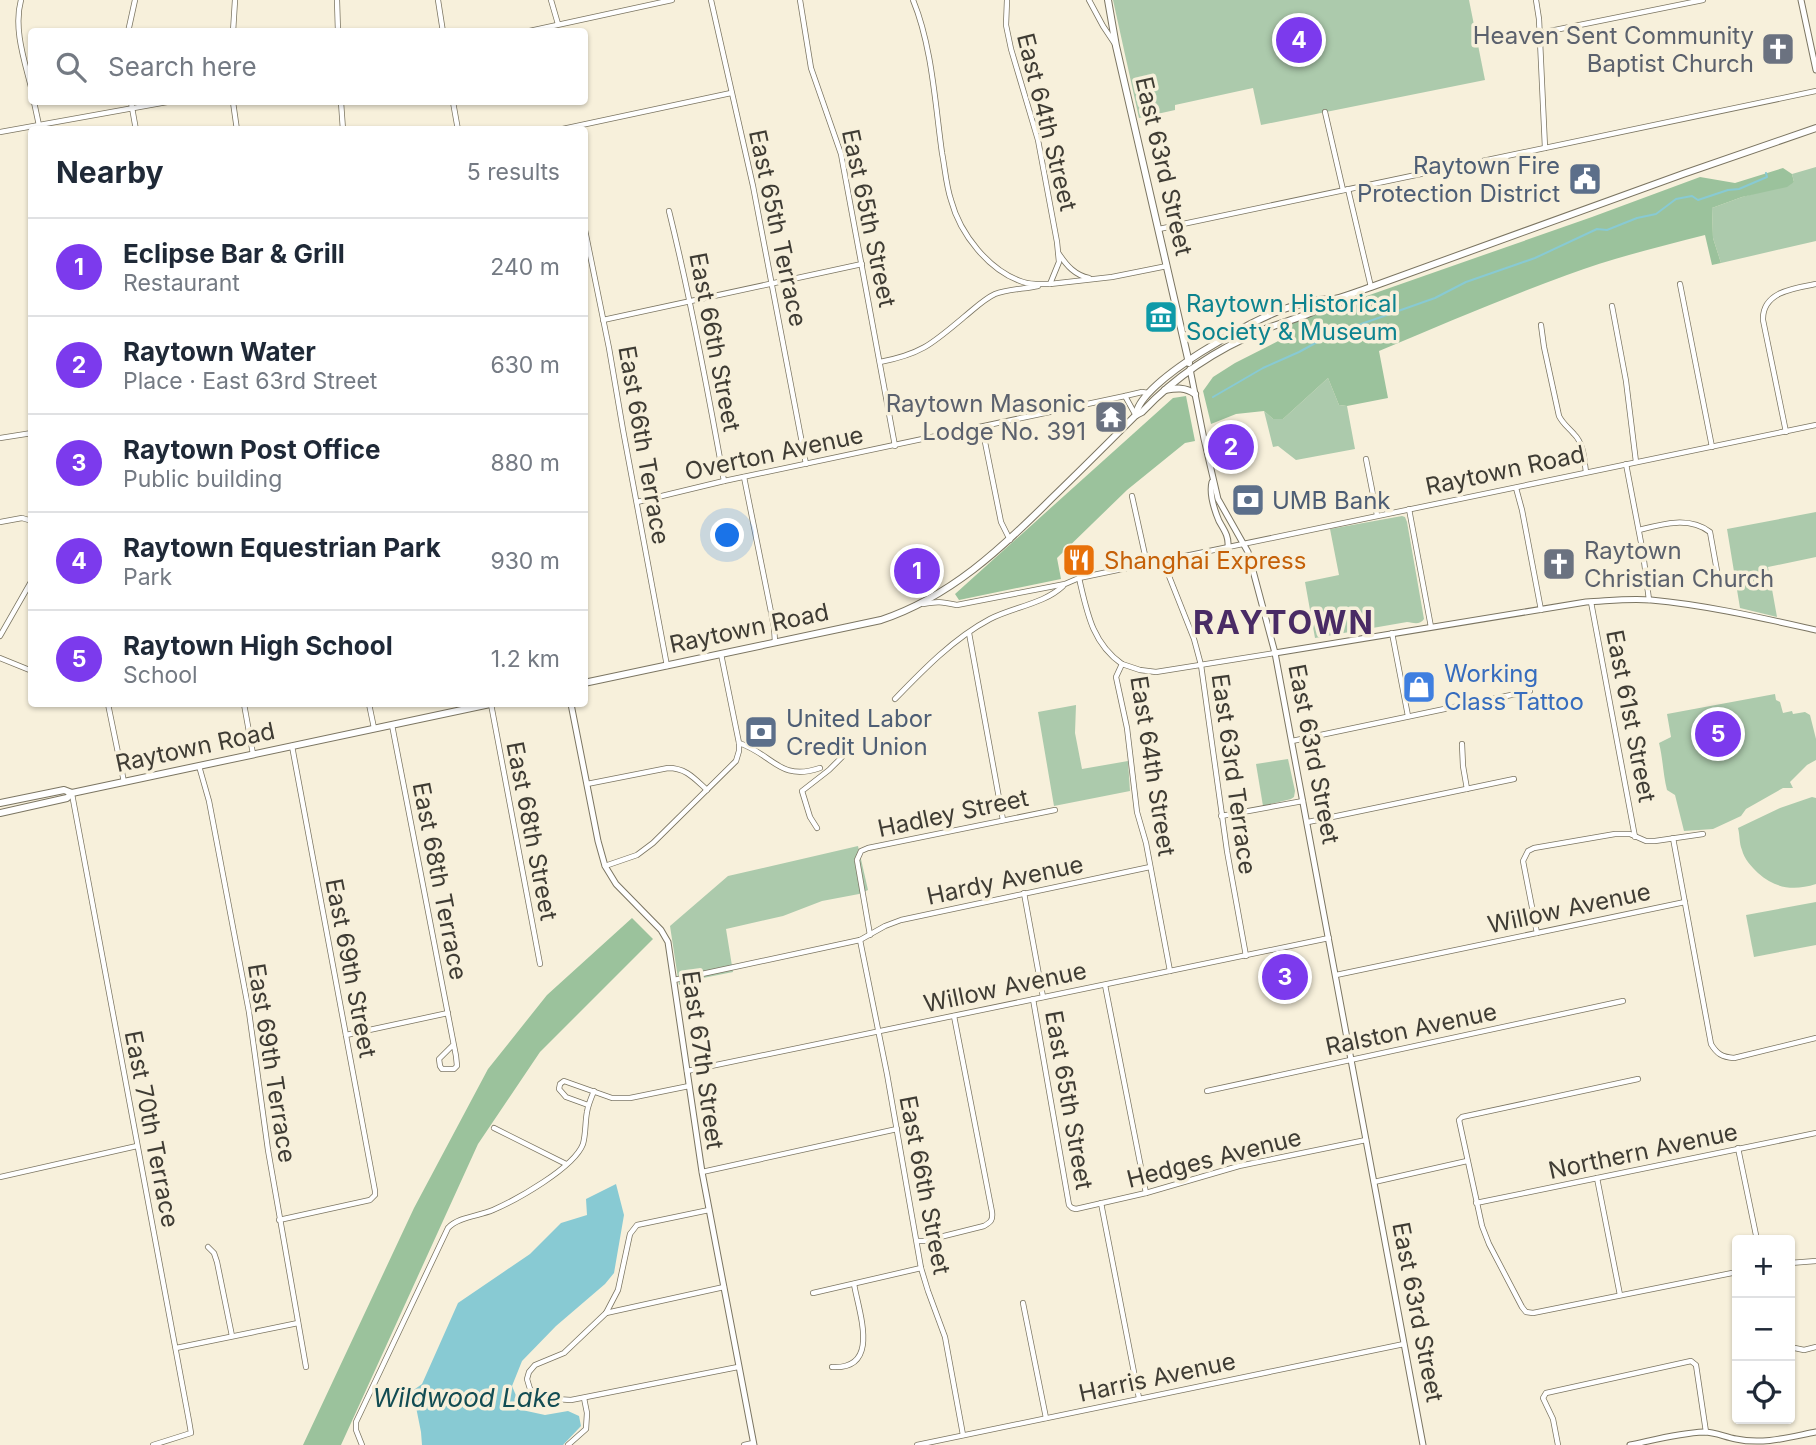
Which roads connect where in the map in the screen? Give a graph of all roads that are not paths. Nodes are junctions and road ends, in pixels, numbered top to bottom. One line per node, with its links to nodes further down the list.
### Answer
1 (21, 0): 26 (street)
2 (135, 0): 18 (street)
3 (235, 0): 19 (street)
4 (337, 0): 20 (street)
5 (438, 0): 21 (street)
6 (551, 0): 17 (street)
7 (672, 0): 17 (street)
8 (711, 0): 28 (street, East 65th Terrace)
9 (800, 0): 51 (street, East 65th Street)
10 (913, 0): 55 (street)
11 (1007, 0): 50 (street, East 64th Street)
12 (1089, 0): 24 (street)
13 (1108, 0): 24 (main road, East 63rd Street)
14 (1536, 0): 23 (street)
15 (1703, 0): 23 (street)
16 (1801, 0): 25 (street)
17 (558, 24): 22 (street)
18 (129, 28)
19 (233, 28)
20 (338, 28)
21 (442, 28)
22 (542, 28)
23 (1540, 33): 45 (street)
24 (1116, 46): 48 (main road, East 63rd Street)
25 (1816, 70)
26 (28, 73)
27 (1816, 91): 45 (street)
28 (731, 93): 41 (street); 54 (street, East 65th Terrace)
29 (35, 105): 35 (street)
30 (131, 105): 36 (street); 37 (street)
31 (233, 105): 38 (street)
32 (341, 105): 39 (street)
33 (454, 105): 40 (street)
34 (1325, 113): 46 (street)
35 (39, 126)
36 (43, 126)
37 (135, 126)
38 (236, 126)
39 (343, 126)
40 (457, 126)
41 (577, 126)
42 (28, 128): 44 (street)
43 (1816, 128): 58 (main road)
44 (0, 132)
45 (1545, 148): 46 (street)
46 (1346, 190): 48 (street); 58 (street)
47 (669, 211): 60 (street, East 66th Street)
48 (1158, 229): 52 (main road, East 63rd Street)
49 (588, 245): 62 (street, East 66th Terrace)
50 (1058, 251): 53 (street); 55 (street, East 64th Street)
51 (862, 264): 54 (street); 64 (street, East 65th Street)
52 (1167, 266): 53 (street); 65 (main road, East 63rd Street)
53 (1097, 279): 55 (street)
54 (772, 283): 60 (street); 81 (street, East 65th Terrace)
55 (1050, 284): 64 (street)
56 (1680, 284): 78 (street)
57 (1816, 284): 74 (street)
58 (1371, 287): 59 (main road)
59 (1332, 300): 65 (main road); 65 (main road)
60 (690, 301): 62 (street); 86 (street, East 66th Street)
61 (1612, 306): 80 (street)
62 (603, 320): 89 (street, East 66th Terrace)
63 (1541, 325): 83 (street)
64 (880, 362): 77 (street, East 65th Street)
65 (1189, 365): 66 (main road); 67 (main road); 68 (street, East 63rd Street)
66 (1164, 390): 68 (main road); 70 (main road)
67 (1149, 393): 69 (street, Overton Avenue); 70 (main road)
68 (1195, 394): 85 (street, East 63rd Street)
69 (1125, 396): 70 (street); 72 (street, Overton Avenue)
70 (1136, 415): 95 (main road, Raytown Road)
71 (1816, 425): 74 (street, Raytown Road)
72 (982, 427): 77 (street, Overton Avenue); 95 (street)
73 (0, 428): 76 (street)
74 (1786, 432): 78 (street, Raytown Road)
75 (28, 433): 76 (street)
76 (1, 438)
77 (895, 446): 81 (street, Overton Avenue)
78 (1712, 447): 80 (street, Raytown Road)
79 (1366, 459): 91 (street)
80 (1636, 462): 82 (street, Raytown Road)
81 (806, 464): 84 (street, Overton Avenue)
82 (1626, 464): 83 (street, Raytown Road); 94 (street)
83 (1586, 472): 87 (street, Raytown Road)
84 (744, 477): 86 (street, Overton Avenue); 113 (street)
85 (1213, 479): 96 (street, East 63rd Street); 97 (street)
86 (724, 481): 89 (street, Overton Avenue)
87 (1516, 488): 90 (street, Raytown Road); 107 (street)
88 (1132, 496): 99 (street)
89 (637, 502): 119 (street, East 66th Terrace)
90 (1409, 509): 91 (street, Raytown Road); 108 (street)
91 (1377, 516): 96 (street, Raytown Road)
92 (28, 520): 93 (street)
93 (0, 522)
94 (1639, 530): 100 (street); 104 (street)
95 (1010, 540): 106 (main road, Raytown Road)
96 (1244, 544): 97 (street, Raytown Road); 114 (street, East 63rd Street)
97 (1228, 547): 98 (street, Raytown Road)
98 (1163, 561): 99 (street, Raytown Road); 118 (street, East 63rd Terrace)
99 (1147, 564): 101 (street, Raytown Road)
100 (1717, 570)
101 (1079, 578): 102 (street, Raytown Road); 117 (street, East 64th Street)
102 (1065, 584): 106 (street, Raytown Road); 110 (street)
103 (28, 587): 112 (street)
104 (1649, 600): 105 (street); 109 (street)
105 (1591, 602): 107 (street); 156 (street, East 61st Street)
106 (915, 606): 113 (main road, Raytown Road)
107 (1541, 610): 108 (street)
108 (1431, 626): 111 (street)
109 (1816, 630)
110 (970, 633): 123 (street); 152 (street)
111 (1392, 633): 114 (street); 130 (street)
112 (0, 636)
113 (775, 642): 115 (main road, Raytown Road)
114 (1275, 653): 118 (street); 133 (street, East 63rd Street)
115 (721, 654): 119 (main road, Raytown Road); 134 (street)
116 (0, 658): 120 (street)
117 (1122, 664): 118 (street); 159 (street, East 64th Street)
118 (1201, 665): 151 (street, East 63rd Terrace)
119 (667, 666): 121 (main road, Raytown Road)
120 (28, 669)
121 (588, 682)
122 (1530, 691): 130 (street)
123 (895, 699)
124 (109, 707): 142 (street)
125 (245, 707): 137 (street)
126 (370, 707): 132 (street)
127 (476, 707): 131 (main road, Raytown Road)
128 (492, 707): 167 (street, East 68th Street)
129 (572, 707): 143 (street, East 67th Street)
130 (1408, 716): 133 (street)
131 (392, 724): 132 (main road, Raytown Road); 175 (street, East 68th Terrace)
132 (374, 728): 136 (main road, Raytown Road)
133 (1292, 741): 147 (street, East 63rd Street)
134 (739, 743): 140 (street); 145 (street)
135 (1462, 744): 144 (street)
136 (292, 746): 137 (main road, Raytown Road); 178 (street, East 69th Street)
137 (253, 754): 139 (main road, Raytown Road)
138 (843, 756): 154 (street)
139 (199, 766): 142 (main road, Raytown Road); 205 (street, East 69th Terrace)
140 (820, 768)
141 (1514, 779): 144 (street)
142 (124, 782): 146 (main road, Raytown Road)
143 (587, 784): 145 (street); 158 (street, East 67th Street)
144 (1466, 789): 153 (street)
145 (707, 790): 158 (street)
146 (72, 793): 148 (main road, Raytown Road); 150 (main road, Raytown Road); 192 (street, East 70th Terrace)
147 (1304, 801): 151 (street); 153 (street, East 63rd Street)
148 (0, 803)
149 (1055, 810): 152 (street, Hadley Street)
150 (0, 813)
151 (1222, 816): 166 (street, East 63rd Terrace)
152 (1003, 820): 163 (street, Hadley Street)
153 (1308, 822): 164 (street, East 63rd Street)
154 (817, 828)
155 (1703, 834): 157 (street)
156 (1635, 837): 157 (street); 162 (street)
157 (1673, 838): 161 (street)
158 (605, 866): 170 (street, East 67th Street)
159 (1150, 867): 160 (street, Hardy Avenue); 168 (street, East 64th Street)
160 (1024, 894): 163 (street, Hardy Avenue); 172 (street, East 65th Street)
161 (1685, 902): 162 (street, Willow Avenue); 179 (street)
162 (1537, 933): 169 (street, Willow Avenue)
163 (870, 935): 165 (street, Hardy Avenue)
164 (1329, 938): 166 (street, Willow Avenue); 169 (street, East 63rd Street)
165 (860, 940): 170 (street); 177 (street, East 66th Street)
166 (1246, 956): 168 (street, Willow Avenue)
167 (540, 964)
168 (1170, 971): 171 (street, Willow Avenue)
169 (1336, 975): 181 (street, East 63rd Street)
170 (674, 980): 182 (street, East 67th Street)
171 (1105, 985): 172 (street, Willow Avenue); 200 (street)
172 (1043, 997): 173 (street, Willow Avenue)
173 (1033, 999): 176 (street, Willow Avenue); 203 (street, East 65th Street)
174 (1623, 1001): 181 (street, Ralston Avenue)
175 (448, 1013): 178 (street); 180 (street, East 68th Terrace)
176 (954, 1016): 177 (street, Willow Avenue); 207 (street)
177 (878, 1031): 182 (street, Willow Avenue); 189 (street, East 66th Street)
178 (346, 1035): 205 (street, East 69th Street)
179 (1816, 1038)
180 (453, 1045): 180 (street, East 68th Terrace)
181 (1352, 1060): 186 (street, Ralston Avenue); 191 (street, East 63rd Street)
182 (687, 1072): 184 (street, East 67th Street)
183 (1638, 1079): 194 (street)
184 (690, 1086): 185 (street); 196 (street, East 67th Street)
185 (593, 1091): 187 (street); 187 (street)
186 (1207, 1091)
187 (589, 1105): 195 (street)
188 (494, 1128): 195 (street)
189 (897, 1129): 196 (street); 207 (street, East 66th Street)
190 (1816, 1133): 193 (street, Northern Avenue)
191 (1366, 1140): 199 (street, East 63rd Street); 200 (street, Hedges Avenue)
192 (137, 1146): 197 (street); 223 (street, East 70th Terrace)
193 (1738, 1148): 198 (street, Northern Avenue); 206 (street)
194 (1467, 1161): 199 (street); 202 (street)
195 (566, 1164): 237 (street)
196 (702, 1172): 204 (street, East 67th Street)
197 (0, 1177)
198 (1597, 1178): 202 (street, Northern Avenue); 216 (street)
199 (1374, 1182): 221 (street, East 63rd Street)
200 (1146, 1193): 201 (street, Hedges Avenue)
201 (1101, 1203): 203 (street, Hedges Avenue); 229 (street)
202 (1476, 1203): 216 (street)
203 (1071, 1206)
204 (709, 1210): 214 (street, East 67th Street); 218 (street)
205 (279, 1220): 219 (street, East 69th Terrace)
206 (1755, 1235)
207 (917, 1241): 211 (street, East 66th Street)
208 (208, 1247): 220 (street)
209 (1816, 1261): 210 (street)
210 (1795, 1263)
211 (921, 1268): 213 (street); 233 (street, East 66th Street)
212 (1732, 1273): 216 (street)
213 (854, 1284): 215 (street); 227 (street)
214 (724, 1287): 218 (street); 226 (street, East 67th Street)
215 (813, 1293)
216 (1620, 1295)
217 (1023, 1303): 230 (street)
218 (606, 1313): 228 (street)
219 (298, 1323): 220 (street); 225 (street, East 69th Terrace)
220 (232, 1337): 223 (street)
221 (1404, 1344): 229 (street, Harris Avenue); 241 (street, East 63rd Street)
222 (1816, 1347): 224 (street)
223 (176, 1348): 236 (street, East 70th Terrace)
224 (1795, 1348)
225 (306, 1367)
226 (738, 1367): 228 (street); 235 (street, East 67th Street)
227 (832, 1367)
228 (584, 1398): 238 (street)
229 (1139, 1398): 230 (street, Harris Avenue)
230 (1046, 1418): 233 (street, Harris Avenue)
231 (1706, 1432): 234 (street); 242 (street); 243 (street)
232 (1816, 1432): 234 (street)
233 (963, 1435): 240 (street, Harris Avenue)
234 (1735, 1442)
235 (753, 1444): 239 (street)
236 (153, 1445)
237 (362, 1445)
238 (568, 1445)
239 (744, 1445)
240 (917, 1445)
241 (1423, 1445)
242 (1559, 1445)
243 (1631, 1445)

